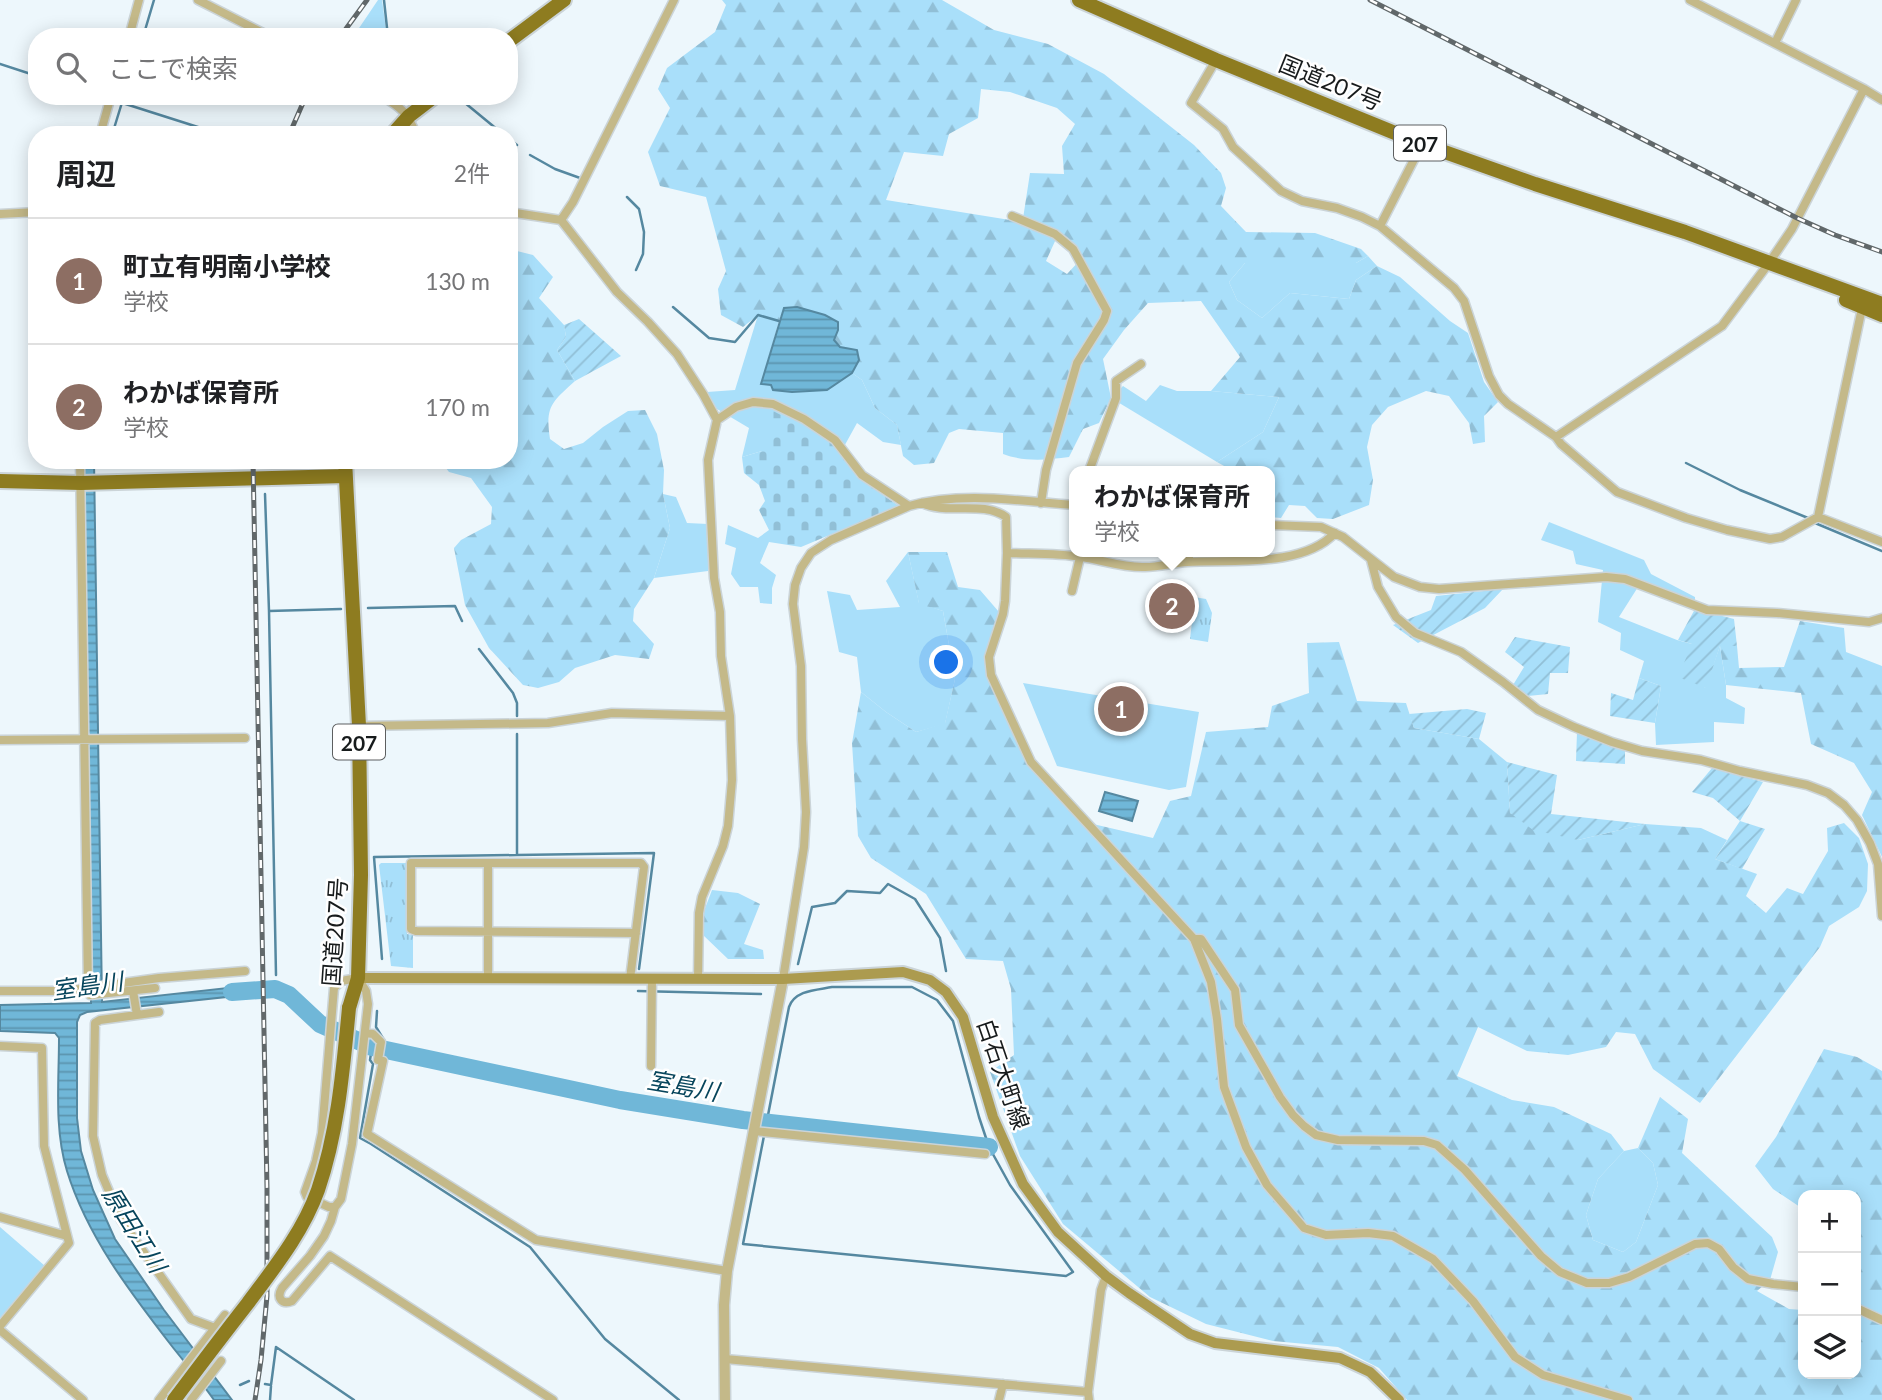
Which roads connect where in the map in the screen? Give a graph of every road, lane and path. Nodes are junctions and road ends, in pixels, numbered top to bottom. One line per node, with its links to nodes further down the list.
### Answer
1 (139, 0): 8 (street)
2 (198, 0): 9 (street)
3 (564, 0): 10 (highway)
4 (674, 0): 27 (street)
5 (1079, 0): 12 (highway, 国道207号 / 207)
6 (1690, 0): 11 (street)
7 (1796, 0): 11 (street)
8 (131, 28)
9 (253, 28)
10 (518, 34)
11 (1775, 43): 13 (street)
12 (1216, 60): 22 (highway, 国道207号 / 207); 28 (street)
13 (1864, 89): 14 (street); 29 (street)
14 (1882, 100)
15 (108, 105): 19 (street)
16 (398, 105): 18 (street)
17 (423, 105): 18 (highway)
18 (409, 116): 20 (highway); 21 (street)
19 (103, 126)
20 (400, 126)
21 (413, 126)
22 (1422, 144): 28 (street); 29 (highway, 国道207号 / 207)
23 (28, 212): 25 (street)
24 (518, 213): 27 (street)
25 (0, 214)
26 (1012, 216): 43 (street)
27 (561, 220): 34 (street)
28 (1380, 226): 35 (street)
29 (1769, 263): 30 (highway, 国道207号 / 207); 31 (highway, 国道207号 / 207); 35 (street)
30 (1882, 304)
31 (1862, 309): 32 (highway, 国道207号 / 207); 46 (street)
32 (1882, 315)
33 (1141, 364): 36 (street)
34 (717, 420): 45 (street); 59 (street)
35 (1556, 438): 46 (street)
36 (1091, 466)
37 (80, 469): 41 (street)
38 (345, 469): 39 (highway, 国道207号 / 207)
39 (345, 476): 41 (highway); 60 (highway, 国道207号 / 207)
40 (0, 481): 41 (highway)
41 (81, 483): 62 (street)
42 (922, 503): 43 (street); 45 (street); 50 (street)
43 (1041, 503): 44 (street)
44 (1069, 505)
45 (909, 506): 74 (street)
46 (1818, 517): 49 (street)
47 (1275, 525): 48 (street)
48 (1335, 533): 55 (street); 56 (street)
49 (1882, 542)
50 (1007, 553): 51 (street); 68 (street)
51 (1069, 554)
52 (1079, 557): 57 (street)
53 (1094, 557): 56 (street)
54 (1189, 557): 56 (street)
55 (1371, 560): 58 (street); 65 (street)
56 (1188, 562)
57 (1072, 591)
58 (1882, 618)
59 (730, 716): 60 (street); 73 (street)
60 (359, 726): 70 (highway, 国道207号 / 207)
61 (245, 738): 62 (street)
62 (84, 739): 63 (street); 80 (street)
63 (0, 740)
64 (488, 863): 66 (street); 66 (street); 67 (street)
65 (1882, 916)
66 (488, 932): 67 (street); 71 (street)
67 (636, 933): 72 (street)
68 (1194, 939): 93 (street); 111 (street)
69 (245, 971): 77 (street)
70 (358, 978): 71 (main road, 白石大町線); 83 (street); 88 (street); 106 (highway, 国道207号 / 207, bridge)
71 (488, 978): 72 (main road, 白石大町線)
72 (630, 979): 75 (main road, 白石大町線)
73 (698, 979): 74 (main road, 白石大町線); 75 (main road, 白石大町線)
74 (782, 979): 86 (street); 92 (main road, 白石大町線)
75 (652, 987): 85 (street)
76 (155, 988): 78 (street)
77 (104, 990): 78 (street); 80 (street)
78 (133, 990): 82 (street)
79 (0, 991): 80 (street)
80 (89, 992)
81 (159, 1012): 82 (street)
82 (137, 1015): 98 (street)
83 (366, 1033): 88 (street); 91 (street)
84 (0, 1046): 90 (street)
85 (651, 1066)
86 (761, 1131): 87 (street); 91 (street)
87 (985, 1154)
88 (335, 1207): 107 (street)
89 (0, 1217): 90 (street)
90 (66, 1236): 97 (street)
91 (727, 1271): 99 (street)
92 (1106, 1276): 102 (street); 110 (main road, 白石大町線)
93 (1798, 1286)
94 (1861, 1310): 96 (street)
95 (225, 1315): 98 (street)
96 (1882, 1320)
97 (0, 1328): 104 (street)
98 (215, 1328): 105 (street)
99 (725, 1359): 101 (street); 108 (street)
100 (221, 1361): 103 (street)
101 (1003, 1384): 102 (street); 109 (street)
102 (1088, 1396)
103 (193, 1398)
104 (83, 1400)
105 (159, 1400)
106 (174, 1400)
107 (553, 1400)
108 (725, 1400)
109 (999, 1400)
110 (1399, 1400)
111 (1628, 1400)

